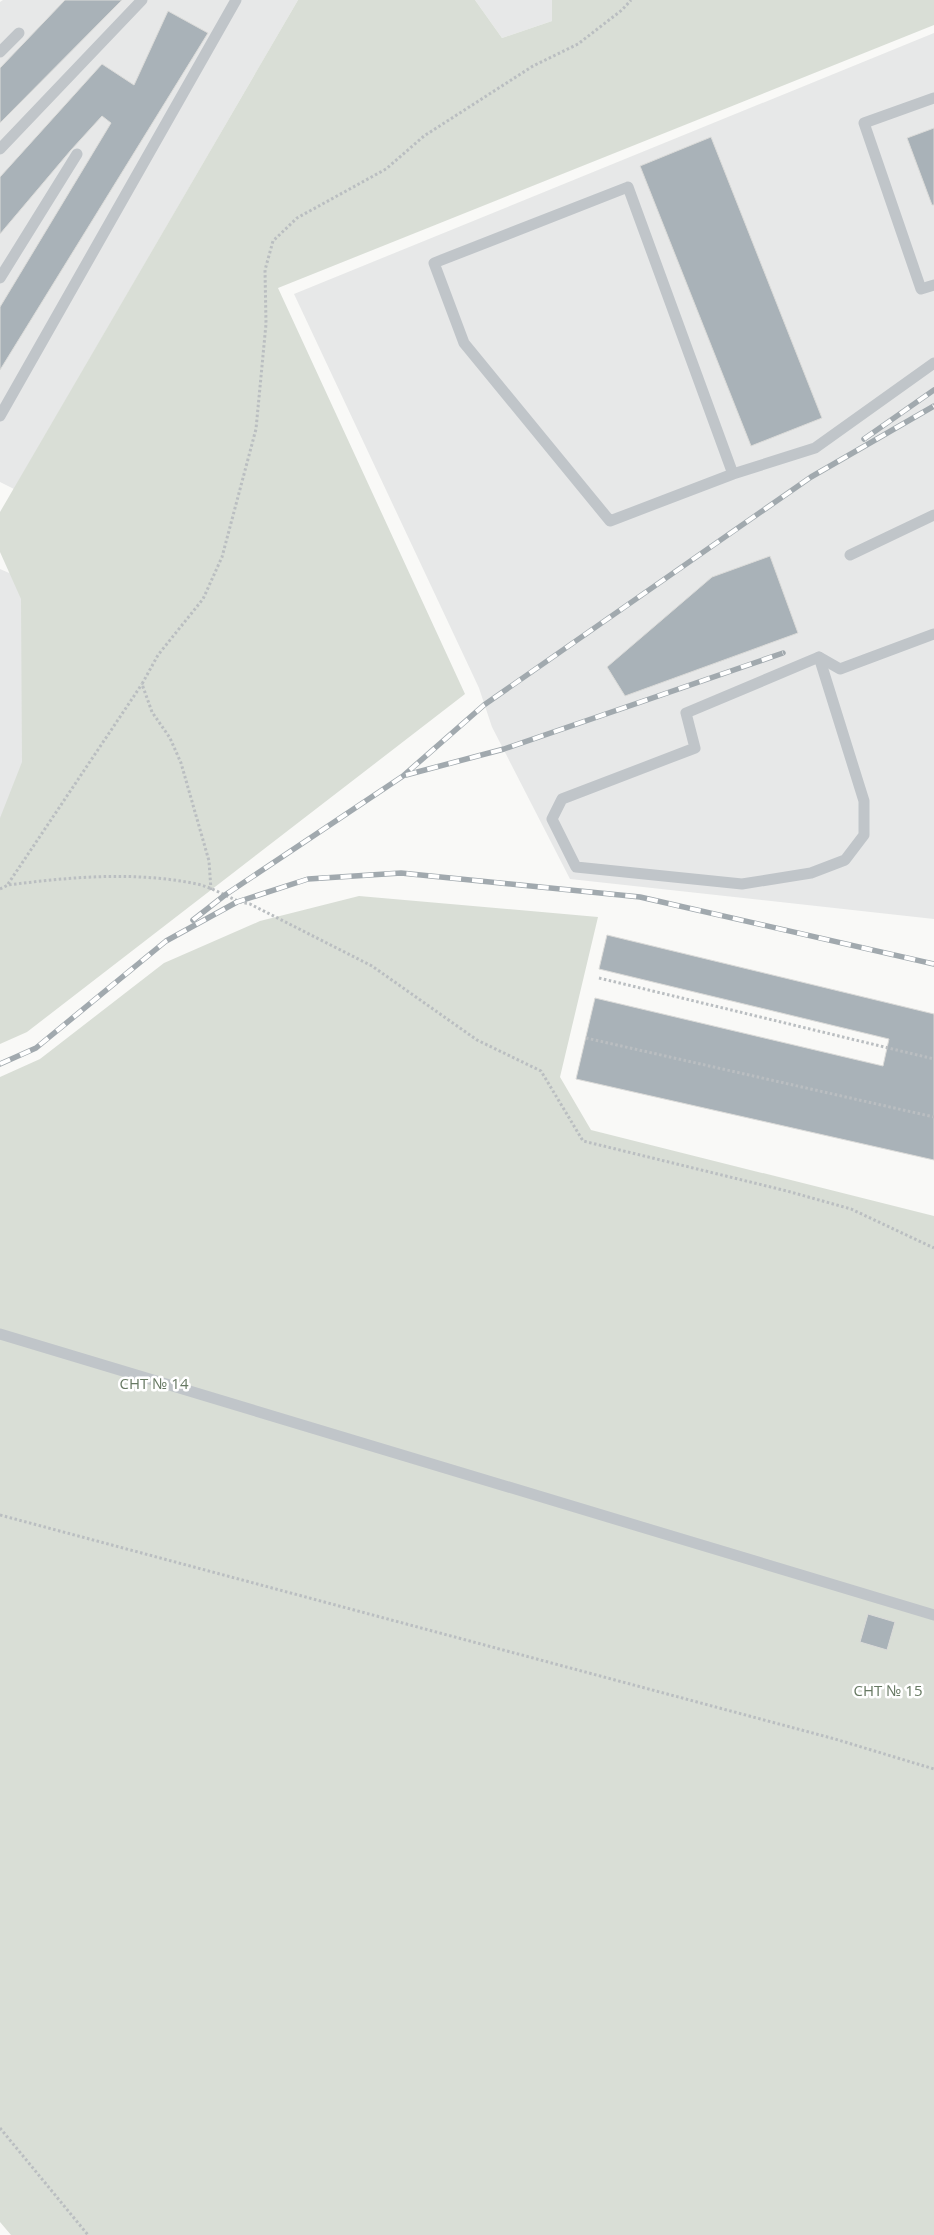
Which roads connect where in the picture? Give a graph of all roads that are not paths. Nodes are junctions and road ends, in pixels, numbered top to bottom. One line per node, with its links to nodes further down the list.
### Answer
1 (142, 0): 6 (lane)
2 (236, 0): 11 (lane)
3 (18, 33): 4 (lane)
4 (0, 52)
5 (934, 98): 9 (lane)
6 (0, 149)
7 (77, 154): 8 (lane)
8 (0, 278)
9 (934, 285)
10 (934, 363): 12 (lane)
11 (0, 416)
12 (733, 474): 12 (lane)
13 (934, 515): 14 (lane)
14 (850, 555)
15 (934, 634): 16 (lane)
16 (818, 657): 16 (lane)
17 (0, 1334): 18 (lane)
18 (934, 1615)

